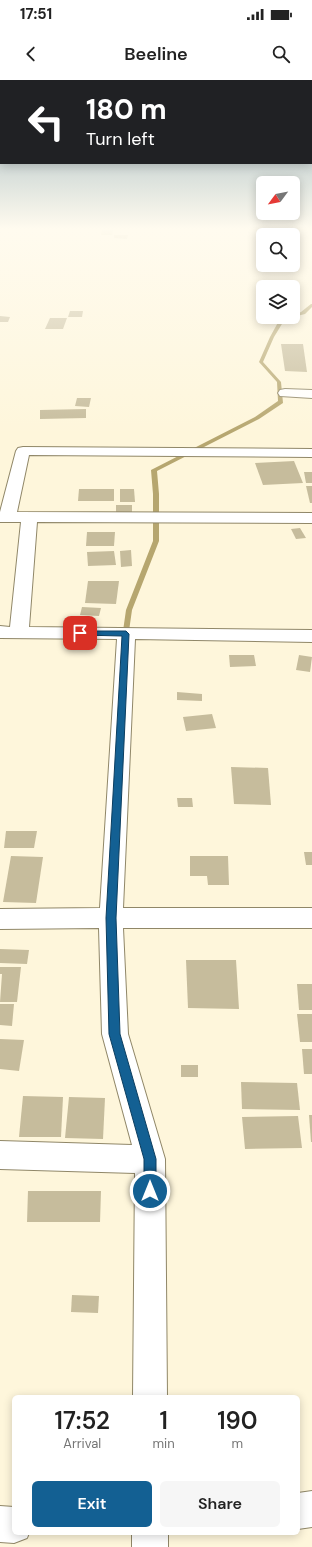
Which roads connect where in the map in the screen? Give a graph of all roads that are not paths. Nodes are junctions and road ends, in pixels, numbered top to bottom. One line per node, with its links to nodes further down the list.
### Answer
1 (285, 393): 2 (street)
2 (312, 394)
3 (312, 453): 4 (street)
4 (4, 517): 5 (street)
5 (29, 517): 6 (street); 8 (street)
6 (312, 518)
7 (0, 632): 8 (street)
8 (19, 632): 9 (street)
9 (126, 634): 10 (street); 11 (street)
10 (312, 636)
11 (111, 918): 12 (street); 13 (street); 15 (street)
12 (312, 918)
13 (0, 919)
14 (0, 1155): 15 (street)
15 (150, 1159): 16 (street)
16 (150, 1395)
17 (312, 1509): 18 (street)
18 (300, 1511)
19 (0, 1524): 20 (street)
20 (12, 1525)
21 (150, 1535): 22 (street)
22 (150, 1547)

